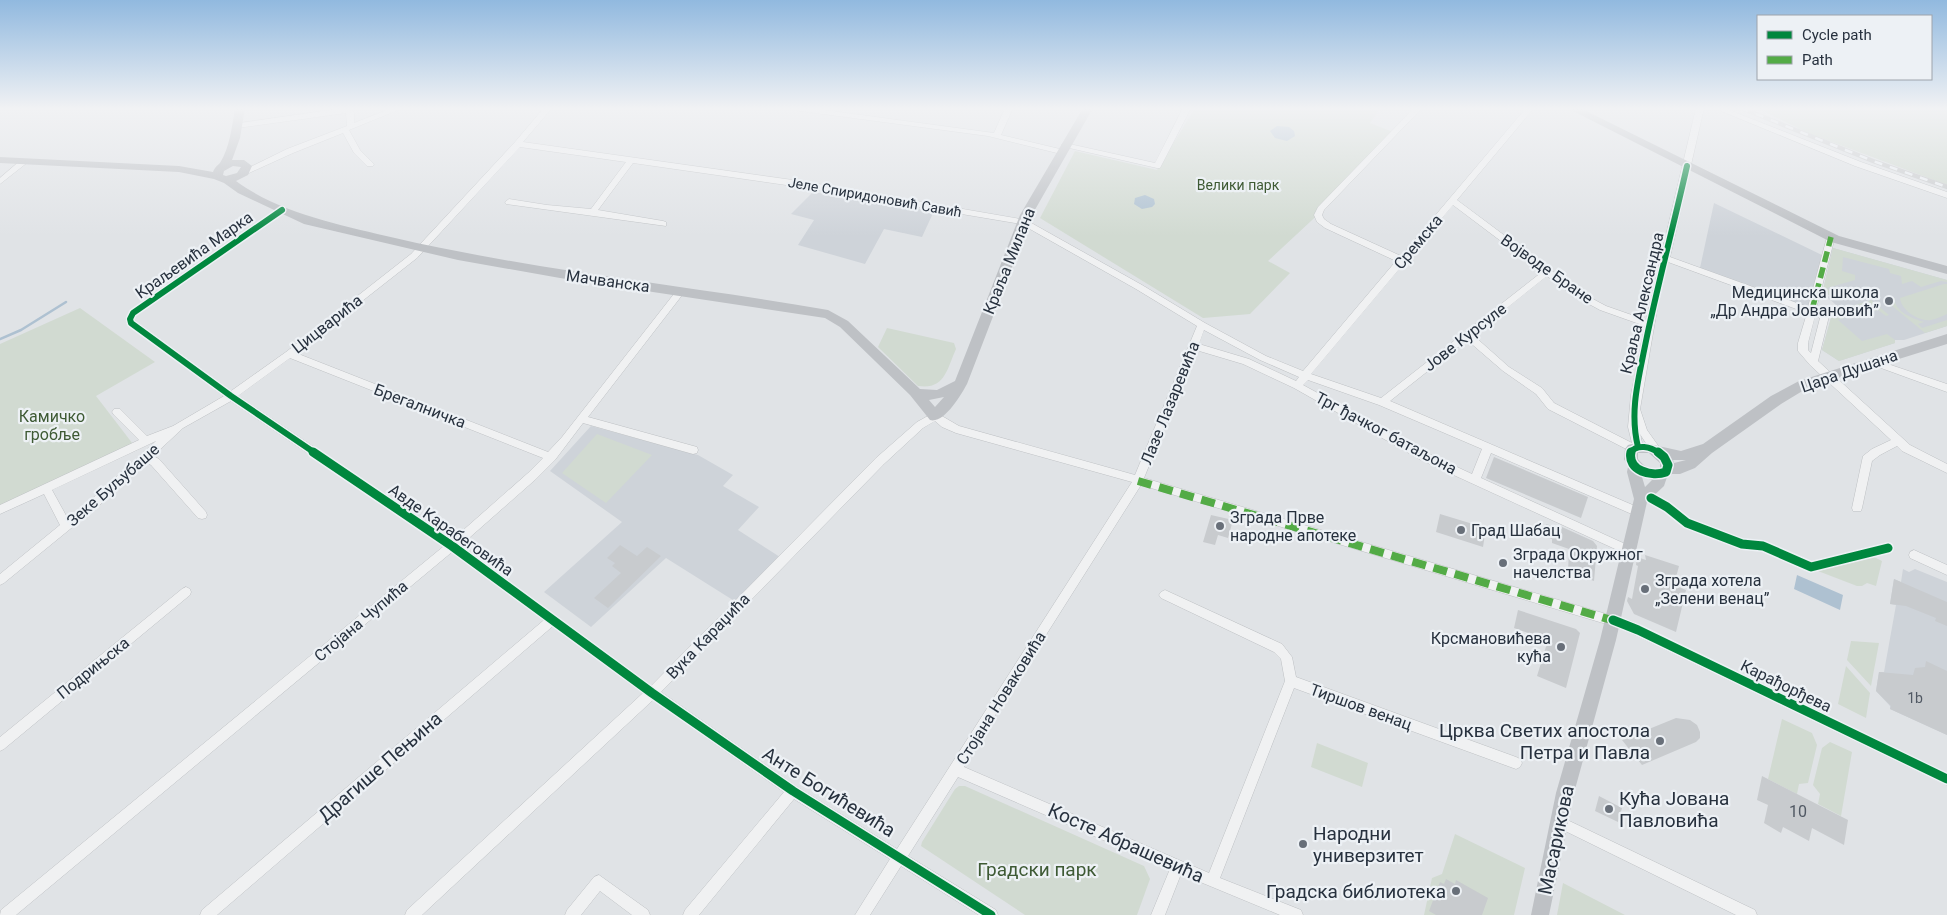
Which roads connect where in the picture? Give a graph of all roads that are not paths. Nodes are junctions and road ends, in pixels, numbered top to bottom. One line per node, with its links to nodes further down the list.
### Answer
1 (231, 151): 21 (main road)
2 (238, 151): 20 (main road)
3 (291, 151): 20 (street)
4 (357, 151): 18 (street)
5 (512, 151): 32 (street, Цицварића)
6 (565, 151): 16 (street, Јеле Спиридоновић Савић)
7 (1062, 151): 29 (main road, Краља Милана)
8 (1072, 151): 9 (street)
9 (1166, 151)
10 (1377, 151): 34 (street)
11 (1494, 151): 25 (street, Сремска)
12 (1657, 151): 19 (main road)
13 (1690, 151): 19 (street, Краља Александра)
14 (1825, 151): 24 (street)
15 (0, 160): 17 (main road)
16 (631, 160): 28 (street); 29 (street, Јеле Спиридоновић Савић)
17 (24, 162): 21 (main road); 22 (street)
18 (370, 164)
19 (1687, 166): 31 (main road); 33 (street, Краља Александра)
20 (243, 168): 21 (main road); 23 (main road)
21 (223, 172): 23 (main road, Мачванска)
22 (0, 182)
23 (250, 193): 27 (main road, Мачванска)
24 (1947, 196)
25 (1452, 200): 34 (street, Сремска); 36 (street, Војводе Бране)
26 (509, 202): 28 (street)
27 (282, 210): 32 (main road, Мачванска); 53 (street, Краљевића Марка)
28 (593, 212): 30 (street)
29 (1023, 222): 40 (street, Јеле Спиридоновић Савић); 49 (main road, Краља Милана)
30 (663, 224)
31 (1831, 237): 35 (main road); 38 (street)
32 (420, 248): 37 (main road, Мачванска); 44 (street, Цицварића)
33 (1665, 258): 38 (street); 39 (street, Краља Александра)
34 (1402, 260): 47 (street, Сремска)
35 (1947, 270)
36 (1547, 272): 39 (street, Војводе Бране); 41 (street, Јове Курсуле)
37 (680, 292): 52 (main road, Мачванска); 58 (street, Стојана Чупића)
38 (1812, 310): 46 (street); 46 (street)
39 (1649, 324): 55 (street, Краља Александра)
40 (1202, 326): 43 (street, Лазе Лазаревића); 47 (street, Трг ђачког батаљона)
41 (1467, 335): 54 (street, Јове Курсуле); 63 (street)
42 (1947, 339): 45 (main road, Цара Душана)
43 (1194, 346): 50 (street, Трг ђачког батаљона); 73 (street, Лазе Лазаревића)
44 (289, 354): 53 (street, Цицварића); 68 (street, Брегалничка)
45 (1873, 362): 48 (main road, Цара Душана); 51 (street)
46 (1813, 363): 48 (street)
47 (1306, 375): 50 (street, Трг ђачког батаљона); 54 (street, Трг ђачког батаљона)
48 (1827, 376): 61 (street); 64 (main road, Цара Душана)
49 (960, 384): 52 (main road); 57 (main road, Краља Милана)
50 (1297, 386): 72 (street, Трг ђачког батаљона)
51 (1947, 388)
52 (914, 392): 57 (main road, Мачванска)
53 (230, 396): 59 (street, Зеке Буљубаше); 80 (street, Авде Карабеговића)
54 (1382, 402): 62 (street, Трг ђачког батаљона)
55 (1634, 406): 63 (street, Краља Александра); 66 (street)
56 (117, 412): 60 (street)
57 (935, 416): 73 (street, Карађорђева); 90 (street, Вука Караџића)
58 (581, 419): 65 (street); 68 (street, Стојана Чупића)
59 (180, 425): 60 (street); 67 (street, Зеке Буљубаше)
60 (146, 441): 74 (street)
61 (1899, 441): 70 (street); 76 (street)
62 (1488, 447): 72 (street, Трг ђачког батаљона); 75 (street, Трг ђачког батаљона)
63 (1636, 448): 66 (main road); 69 (main road)
64 (1707, 449): 66 (main road, Цара Душана); 71 (main road, Цара Душана)
65 (693, 450)
66 (1658, 452): 71 (main road)
67 (147, 457): 78 (street); 79 (street, Зеке Буљубаше)
68 (551, 457): 80 (street, Стојана Чупића)
69 (1635, 467): 71 (main road); 75 (main road)
70 (1947, 468)
71 (1665, 471): 75 (main road)
72 (1475, 480): 81 (street, Трг ђачког батаљона)
73 (1138, 481): 88 (street, Карађорђева); 93 (street, Стојана Новаковића)
74 (46, 488): 77 (street); 79 (street)
75 (1639, 506): 81 (main road)
76 (1857, 508)
77 (0, 510)
78 (202, 515)
79 (66, 526): 84 (street, Зеке Буљубаше)
80 (452, 546): 87 (street, Авде Карабеговића); 100 (street, Стојана Чупића)
81 (1630, 551): 88 (main road)
82 (1914, 555): 83 (street)
83 (1947, 570)
84 (0, 580)
85 (186, 592): 91 (street, Подрињска)
86 (1165, 595): 89 (street, Тиршов венац)
87 (553, 619): 90 (street, Авде Карабеговића); 101 (street, Драгише Пењина)
88 (1613, 620): 94 (street, Карађорђева); 96 (main road, Масарикова)
89 (1289, 686): 92 (street, Тиршов венац); 99 (street, Тиршов венац)
90 (652, 693): 95 (street, Анте Богићевића); 102 (street, Вука Караџића)
91 (0, 744)
92 (1516, 763)
93 (956, 770): 97 (street, Стојана Новаковића); 98 (street, Косте Абрашевића)
94 (1947, 779)
95 (793, 791): 97 (street, Анте Богићевића); 105 (street)
96 (1559, 822): 110 (main road, Масарикова); 111 (street)
97 (900, 858): 106 (street, Стојана Новаковића); 107 (street, Анте Богићевића)
98 (1178, 866): 99 (street, Косте Абрашевића); 108 (street)
99 (1212, 881): 109 (street, Косте Абрашевића)
100 (6, 915)
101 (207, 915)
102 (412, 915)
103 (572, 915): 104 (street)
104 (643, 915)
105 (690, 915)
106 (862, 915)
107 (991, 915)
108 (1158, 915)
109 (1296, 915)
110 (1540, 915)
111 (1750, 915)

